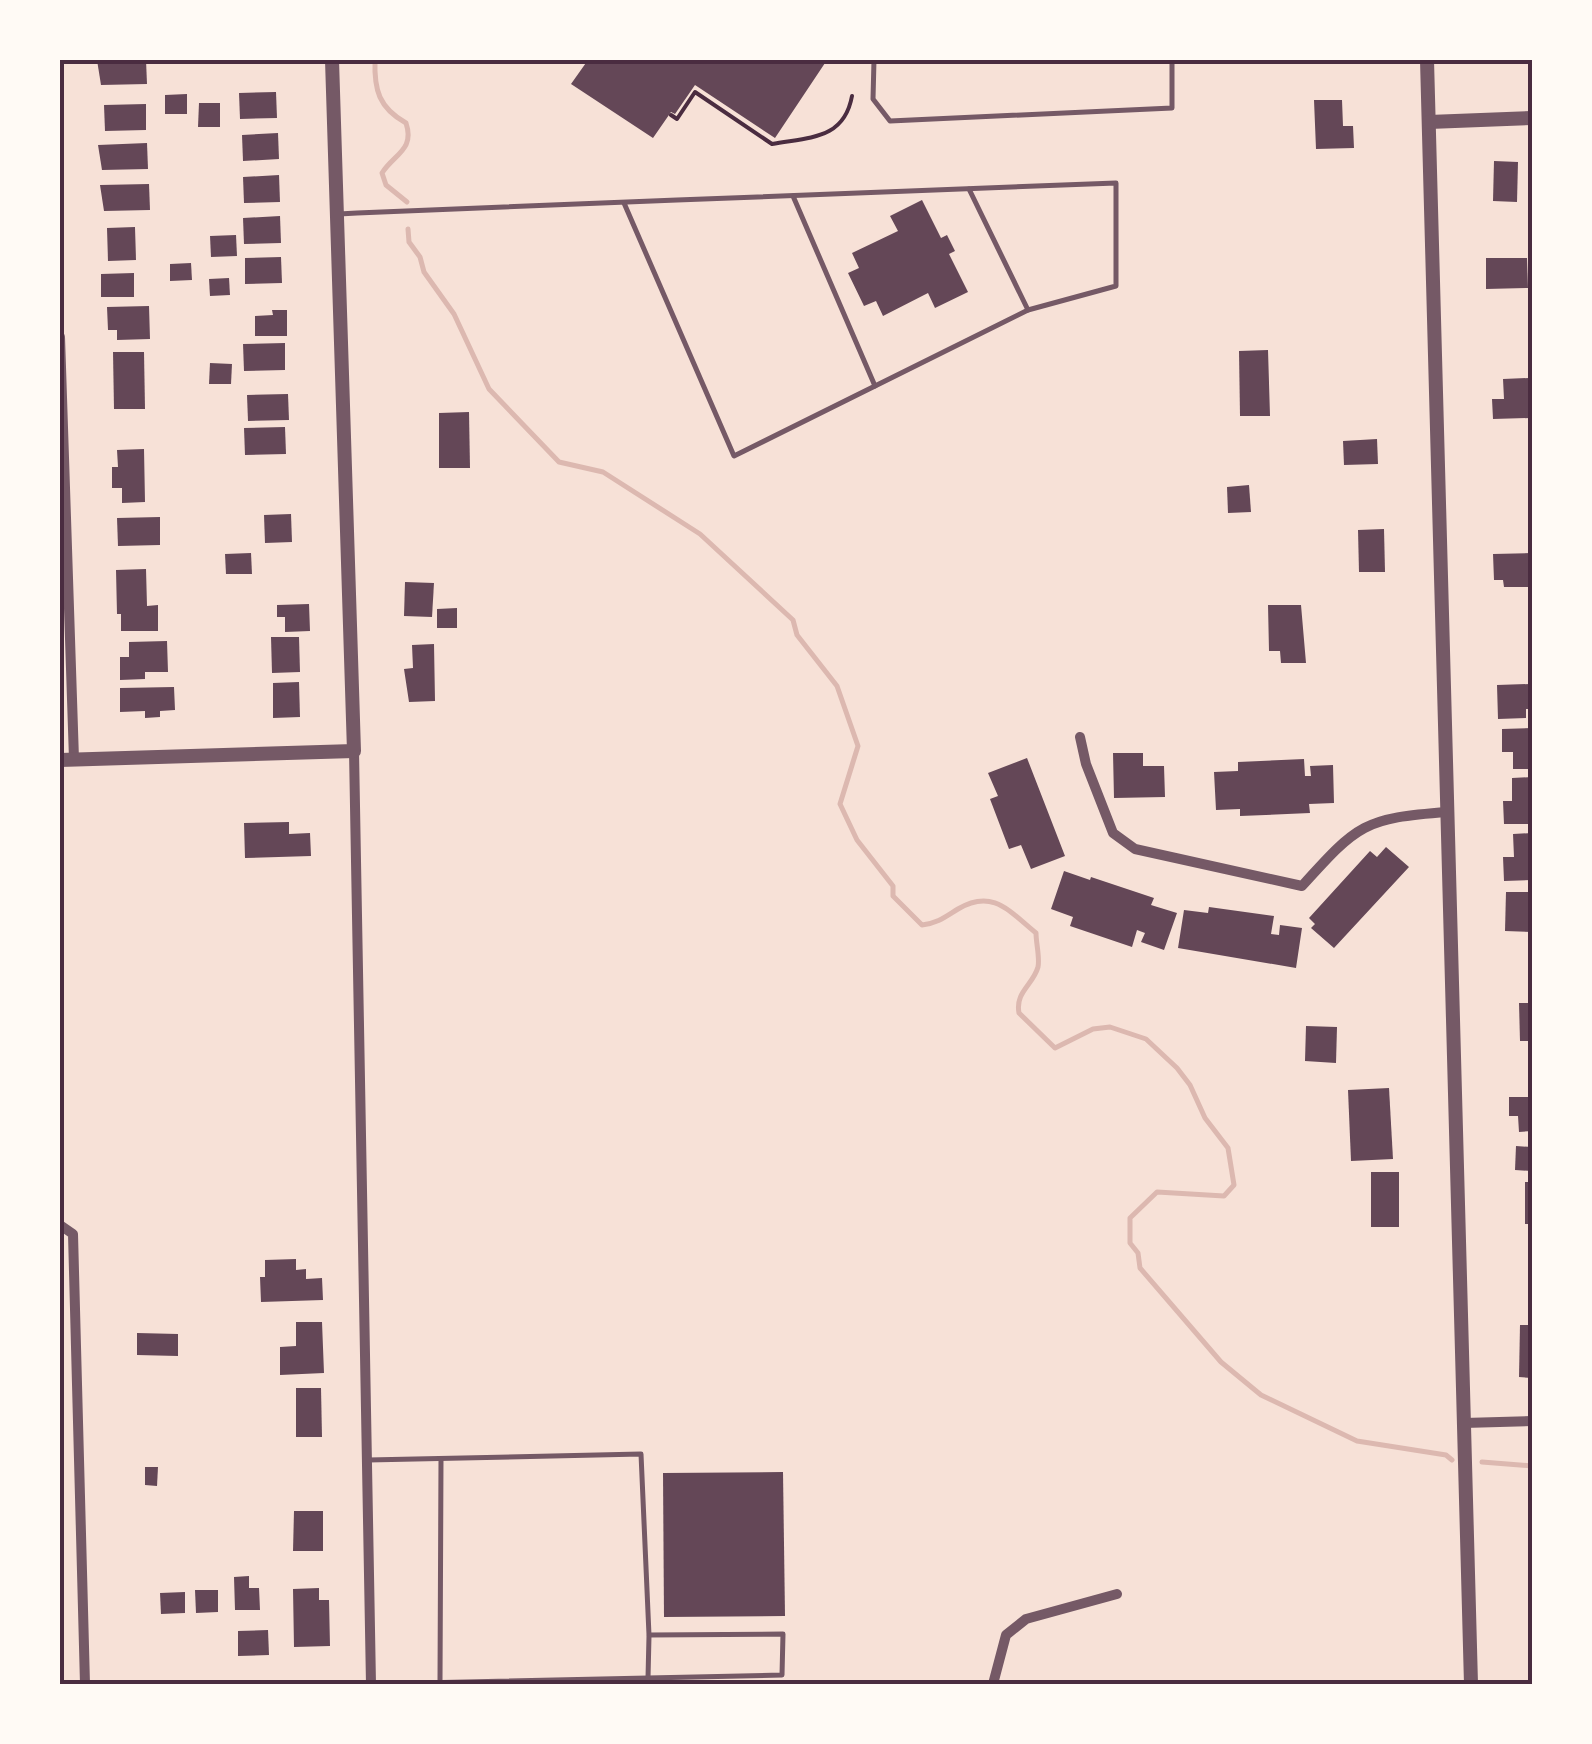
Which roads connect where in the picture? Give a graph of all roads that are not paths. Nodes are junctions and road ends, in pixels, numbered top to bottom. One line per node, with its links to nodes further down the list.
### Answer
1 (332, 60): 10 (street)
2 (874, 60): 3 (lane)
3 (1172, 60)
4 (1427, 60): 6 (street)
5 (1532, 118): 6 (street)
6 (1428, 122): 17 (street)
7 (969, 189): 8 (lane); 11 (lane); 11 (lane)
8 (793, 196): 9 (lane); 13 (lane)
9 (624, 202): 10 (lane); 13 (lane)
10 (337, 214): 15 (street)
11 (1028, 310): 13 (lane)
12 (60, 337): 16 (street)
13 (875, 386)
14 (1080, 737): 17 (street)
15 (354, 751): 16 (street); 22 (street)
16 (67, 759)
17 (1448, 812): 20 (street)
18 (60, 1225): 27 (street)
19 (1532, 1422): 20 (street)
20 (1464, 1423): 30 (street)
21 (441, 1459): 22 (lane); 24 (lane); 26 (lane)
22 (367, 1460): 28 (street)
23 (1117, 1594): 29 (street)
24 (649, 1635): 25 (lane); 25 (lane)
25 (648, 1678): 26 (lane)
26 (440, 1682): 28 (lane)
27 (85, 1684)
28 (372, 1684)
29 (993, 1684)
30 (1471, 1684)

